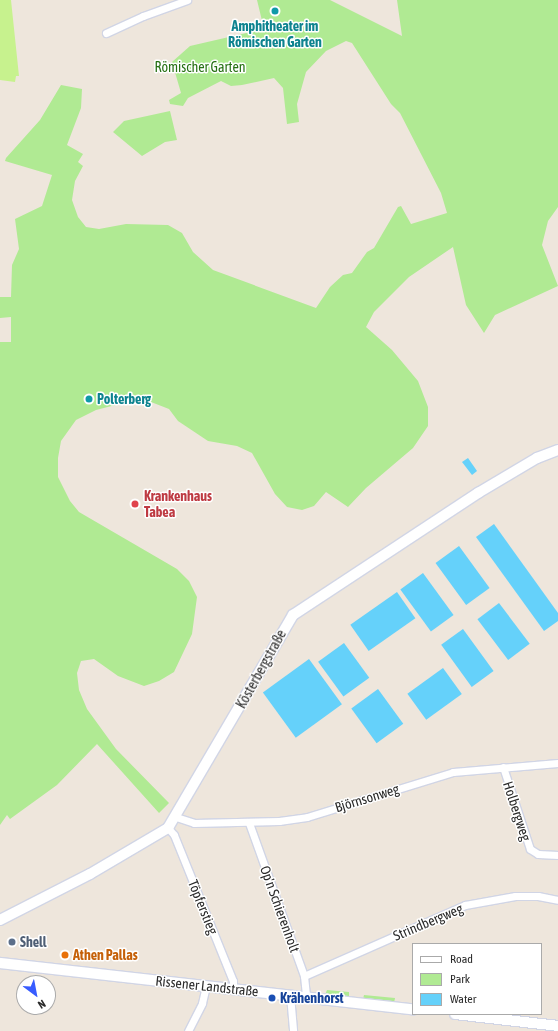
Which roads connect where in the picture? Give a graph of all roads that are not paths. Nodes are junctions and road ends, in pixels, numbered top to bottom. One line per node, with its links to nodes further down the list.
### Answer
1 (187, 0): 2 (street)
2 (106, 33)
3 (558, 450): 6 (street, Kösterbergstraße)
4 (558, 763): 5 (street, Björnsonweg)
5 (503, 767): 7 (street, Björnsonweg); 9 (street, Holbergweg)
6 (176, 817): 7 (street, Björnsonweg); 8 (street, Kösterbergstraße)
7 (249, 823): 13 (street, Op'n Schierenholt)
8 (168, 828): 11 (street, Kösterbergstraße); 15 (street, Töpferstieg)
9 (558, 855)
10 (558, 900): 13 (street, Strindbergweg)
11 (0, 920)
12 (0, 963): 14 (street, Rissener Landstraße)
13 (304, 976): 17 (street, Op'n Schierenholt)
14 (206, 986): 15 (street, Rissener Landstraße); 21 (street)
15 (233, 988): 16 (street, Rissener Landstraße)
16 (290, 995): 17 (street, Rissener Landstraße); 22 (street)
17 (306, 996): 18 (street, Rissener Landstraße)
18 (412, 1009)
19 (463, 1015): 20 (street)
20 (557, 1028)
21 (188, 1031)
22 (293, 1031)

